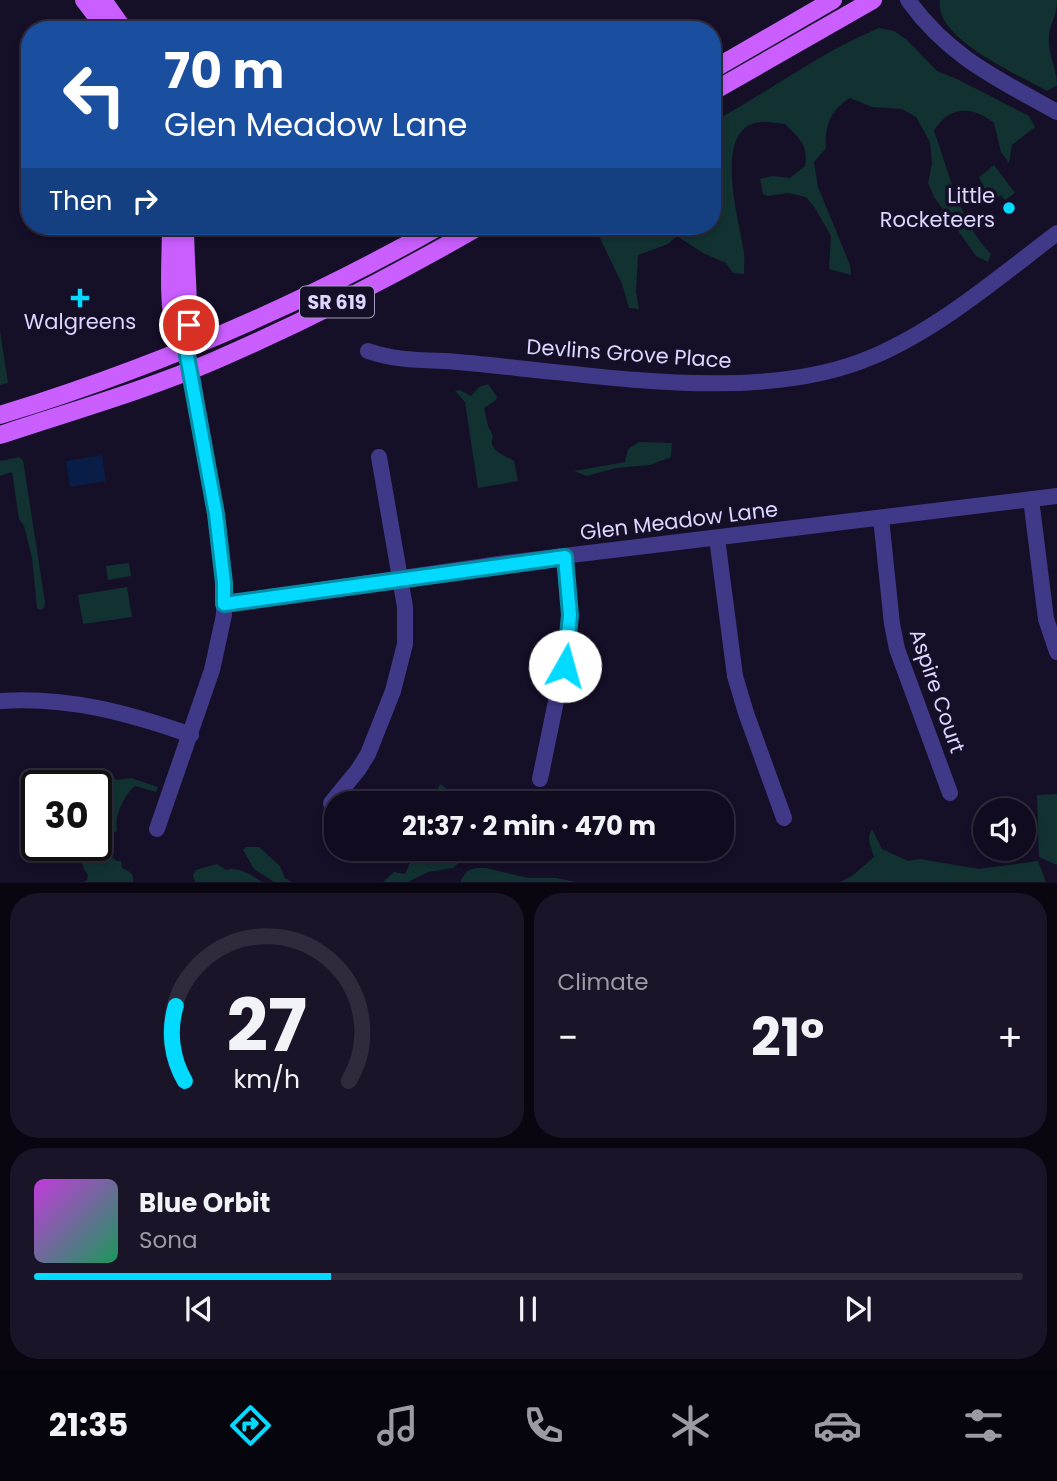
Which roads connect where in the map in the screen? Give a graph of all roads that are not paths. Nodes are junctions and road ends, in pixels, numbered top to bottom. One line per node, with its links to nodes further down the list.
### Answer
1 (833, 0): 7 (main road)
2 (873, 0): 8 (main road)
3 (908, 0): 9 (street)
4 (91, 1): 5 (main road); 6 (main road)
5 (102, 21)
6 (114, 21)
7 (721, 65)
8 (721, 87)
9 (1057, 112)
10 (1057, 233): 16 (street, Devlins Grove Place)
11 (171, 235): 15 (main road)
12 (185, 235): 15 (main road)
13 (424, 235): 15 (main road, SR 619)
14 (464, 235): 17 (main road, SR 619)
15 (186, 350): 17 (main road); 18 (main road, SR 619)
16 (368, 351)
17 (191, 370): 19 (main road, SR 619); 27 (street)
18 (0, 415)
19 (0, 435)
20 (379, 457): 26 (street)
21 (1057, 496): 22 (street, Glen Meadow Lane)
22 (1031, 499): 23 (street, Glen Meadow Lane); 28 (street)
23 (881, 518): 24 (street, Glen Meadow Lane); 33 (street, Aspire Court)
24 (717, 538): 25 (street, Glen Meadow Lane); 34 (street)
25 (565, 557): 26 (street, Glen Meadow Lane); 31 (street)
26 (401, 578): 27 (street, Glen Meadow Lane); 32 (street)
27 (224, 604): 30 (street)
28 (1057, 652)
29 (0, 701): 30 (street)
30 (191, 734): 35 (street)
31 (540, 779)
32 (341, 791)
33 (950, 793)
34 (784, 818)
35 (157, 830)

